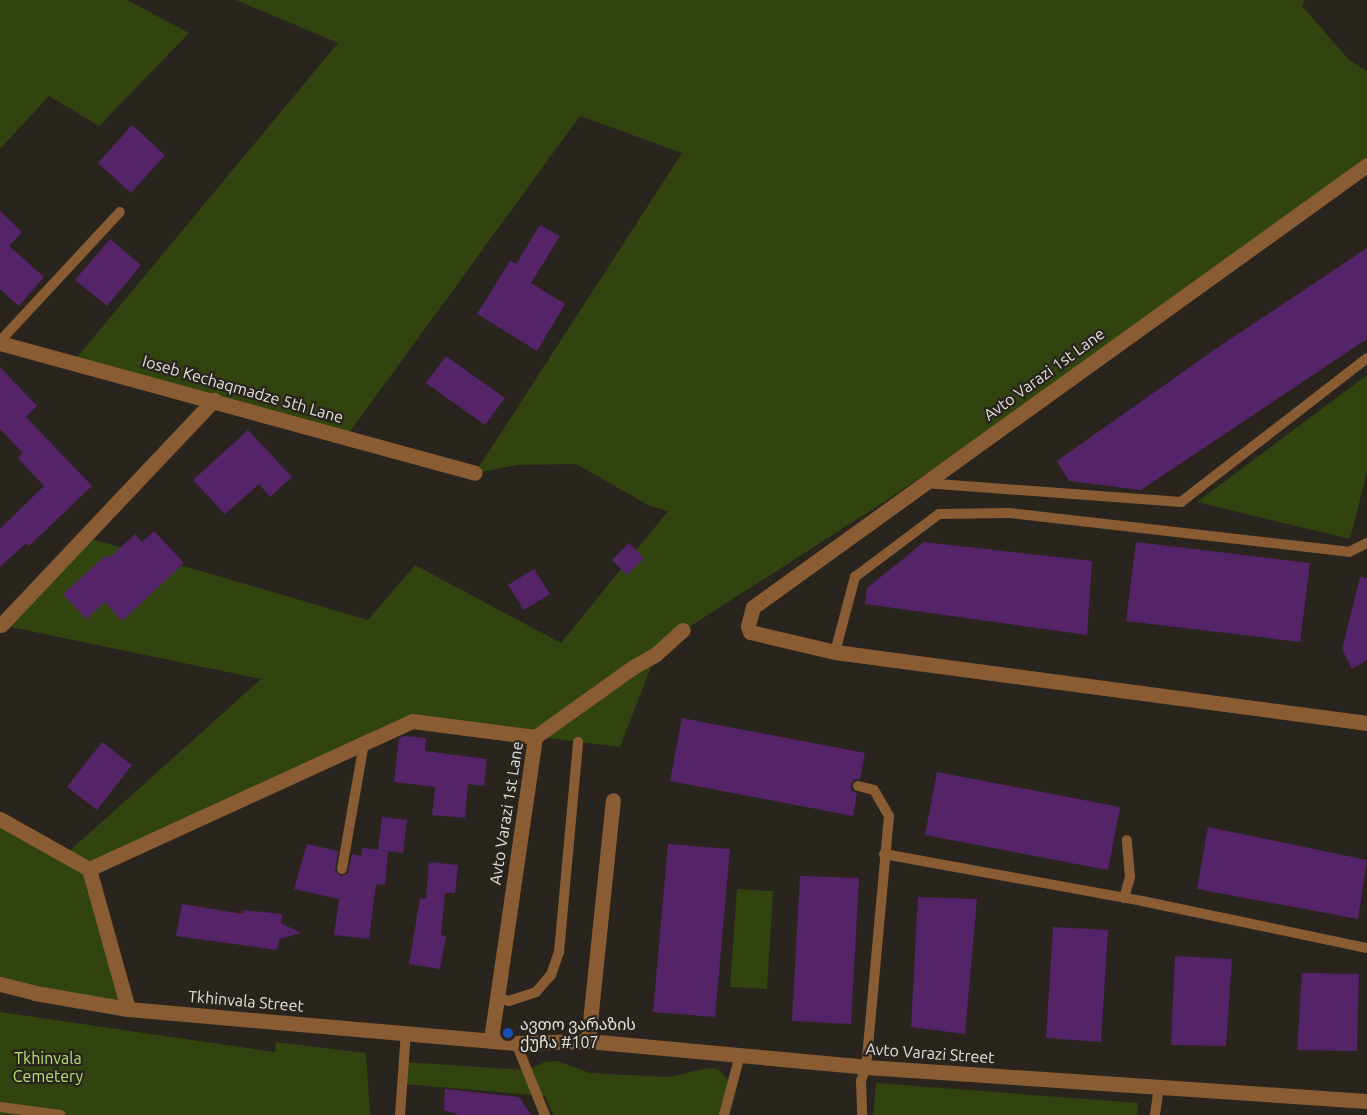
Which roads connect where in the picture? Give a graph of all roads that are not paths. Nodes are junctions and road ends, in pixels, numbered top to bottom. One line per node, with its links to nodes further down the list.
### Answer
1 (1367, 165): 7 (street, Avto Varazi 1st Lane)
2 (120, 212): 3 (lane)
3 (0, 342): 5 (street, Ioseb Kechaqmadze 5th Lane)
4 (1367, 358): 7 (lane)
5 (214, 400): 6 (street, Ioseb Kechaqmadze 5th Lane); 9 (street)
6 (475, 473)
7 (924, 483): 11 (street, Avto Varazi 1st Lane)
8 (1367, 543): 11 (lane)
9 (1, 625)
10 (683, 630): 13 (street, Avto Varazi 1st Lane)
11 (835, 652): 12 (street)
12 (1367, 723)
13 (535, 737): 15 (street); 26 (street, Avto Varazi 1st Lane)
14 (578, 742): 26 (lane)
15 (364, 743): 21 (lane); 22 (street)
16 (858, 786): 20 (lane)
17 (613, 800): 30 (street)
18 (0, 819): 22 (street)
19 (1127, 840): 23 (lane)
20 (884, 854): 23 (lane); 33 (lane)
21 (342, 868)
22 (89, 869): 27 (street)
23 (1124, 898): 24 (lane)
24 (1367, 948)
25 (0, 984): 27 (street, Tkhinvala Street)
26 (497, 999): 29 (street, Avto Varazi 1st Lane)
27 (128, 1009): 28 (street, Tkhinvala Street)
28 (406, 1032): 29 (street, Tkhinvala Street); 38 (lane)
29 (491, 1039): 31 (street, Avto Varazi Street)
30 (588, 1041): 31 (street, Avto Varazi Street); 32 (street, Avto Varazi Street)
31 (516, 1043): 39 (lane)
32 (740, 1055): 33 (street, Avto Varazi Street); 40 (lane)
33 (866, 1067): 34 (street, Avto Varazi Street); 41 (lane)
34 (1159, 1087): 35 (street, Avto Varazi Street); 42 (lane)
35 (1367, 1101)
36 (0, 1107): 37 (lane)
37 (60, 1115)
38 (400, 1115)
39 (545, 1115)
40 (724, 1115)
41 (862, 1115)
42 (1155, 1115)

